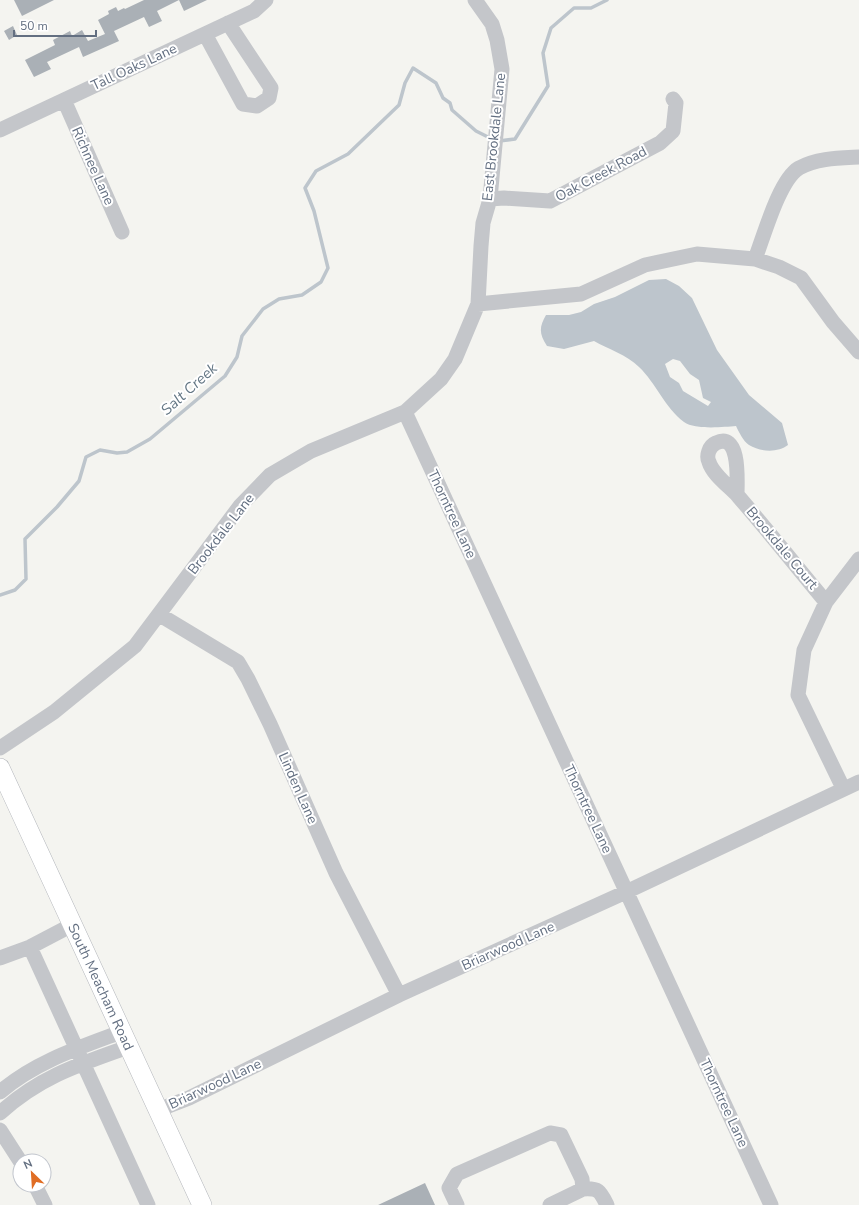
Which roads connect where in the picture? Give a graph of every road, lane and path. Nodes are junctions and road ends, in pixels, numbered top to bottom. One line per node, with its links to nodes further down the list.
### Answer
1 (266, 0): 3 (street, Tall Oaks Lane)
2 (475, 0): 9 (street, East Brookdale Lane)
3 (228, 23): 4 (street, Tall Oaks Lane); 4 (street)
4 (205, 34): 6 (street, Tall Oaks Lane)
5 (673, 99): 9 (street, Oak Creek Road)
6 (64, 100): 7 (street, Tall Oaks Lane); 10 (street, Richnee Lane)
7 (0, 130)
8 (859, 157): 11 (street)
9 (490, 199): 12 (street, East Brookdale Lane)
10 (122, 232)
11 (755, 259): 12 (street); 13 (street)
12 (478, 304): 14 (street, Brookdale Lane)
13 (859, 352)
14 (405, 412): 18 (street, Brookdale Lane); 23 (street, Thorntree Lane)
15 (737, 495): 17 (street, Brookdale Court)
16 (859, 559): 17 (street)
17 (826, 602): 22 (street)
18 (160, 615): 19 (street, Brookdale Lane); 27 (street, Linden Lane)
19 (0, 748)
20 (0, 768): 24 (main road, South Meacham Road)
21 (859, 782): 22 (street, Briarwood Lane)
22 (843, 788): 23 (street, Briarwood Lane)
23 (626, 892): 27 (street, Briarwood Lane); 44 (street, Thorntree Lane)
24 (72, 925): 25 (street); 28 (main road, South Meacham Road)
25 (30, 947): 26 (street); 29 (street)
26 (0, 958)
27 (399, 995): 32 (street, Briarwood Lane)
28 (124, 1039): 29 (street); 30 (street); 32 (main road, South Meacham Road)
29 (77, 1049): 30 (street); 31 (street)
30 (83, 1063): 33 (street); 39 (street)
31 (0, 1092)
32 (158, 1110): 40 (main road, South Meacham Road)
33 (0, 1113)
34 (0, 1130): 35 (street)
35 (15, 1153)
36 (583, 1189): 41 (street); 42 (street); 43 (street)
37 (39, 1193): 38 (street)
38 (45, 1205)
39 (148, 1205)
40 (202, 1205)
41 (457, 1205)
42 (550, 1205)
43 (607, 1205)
44 (771, 1205)

